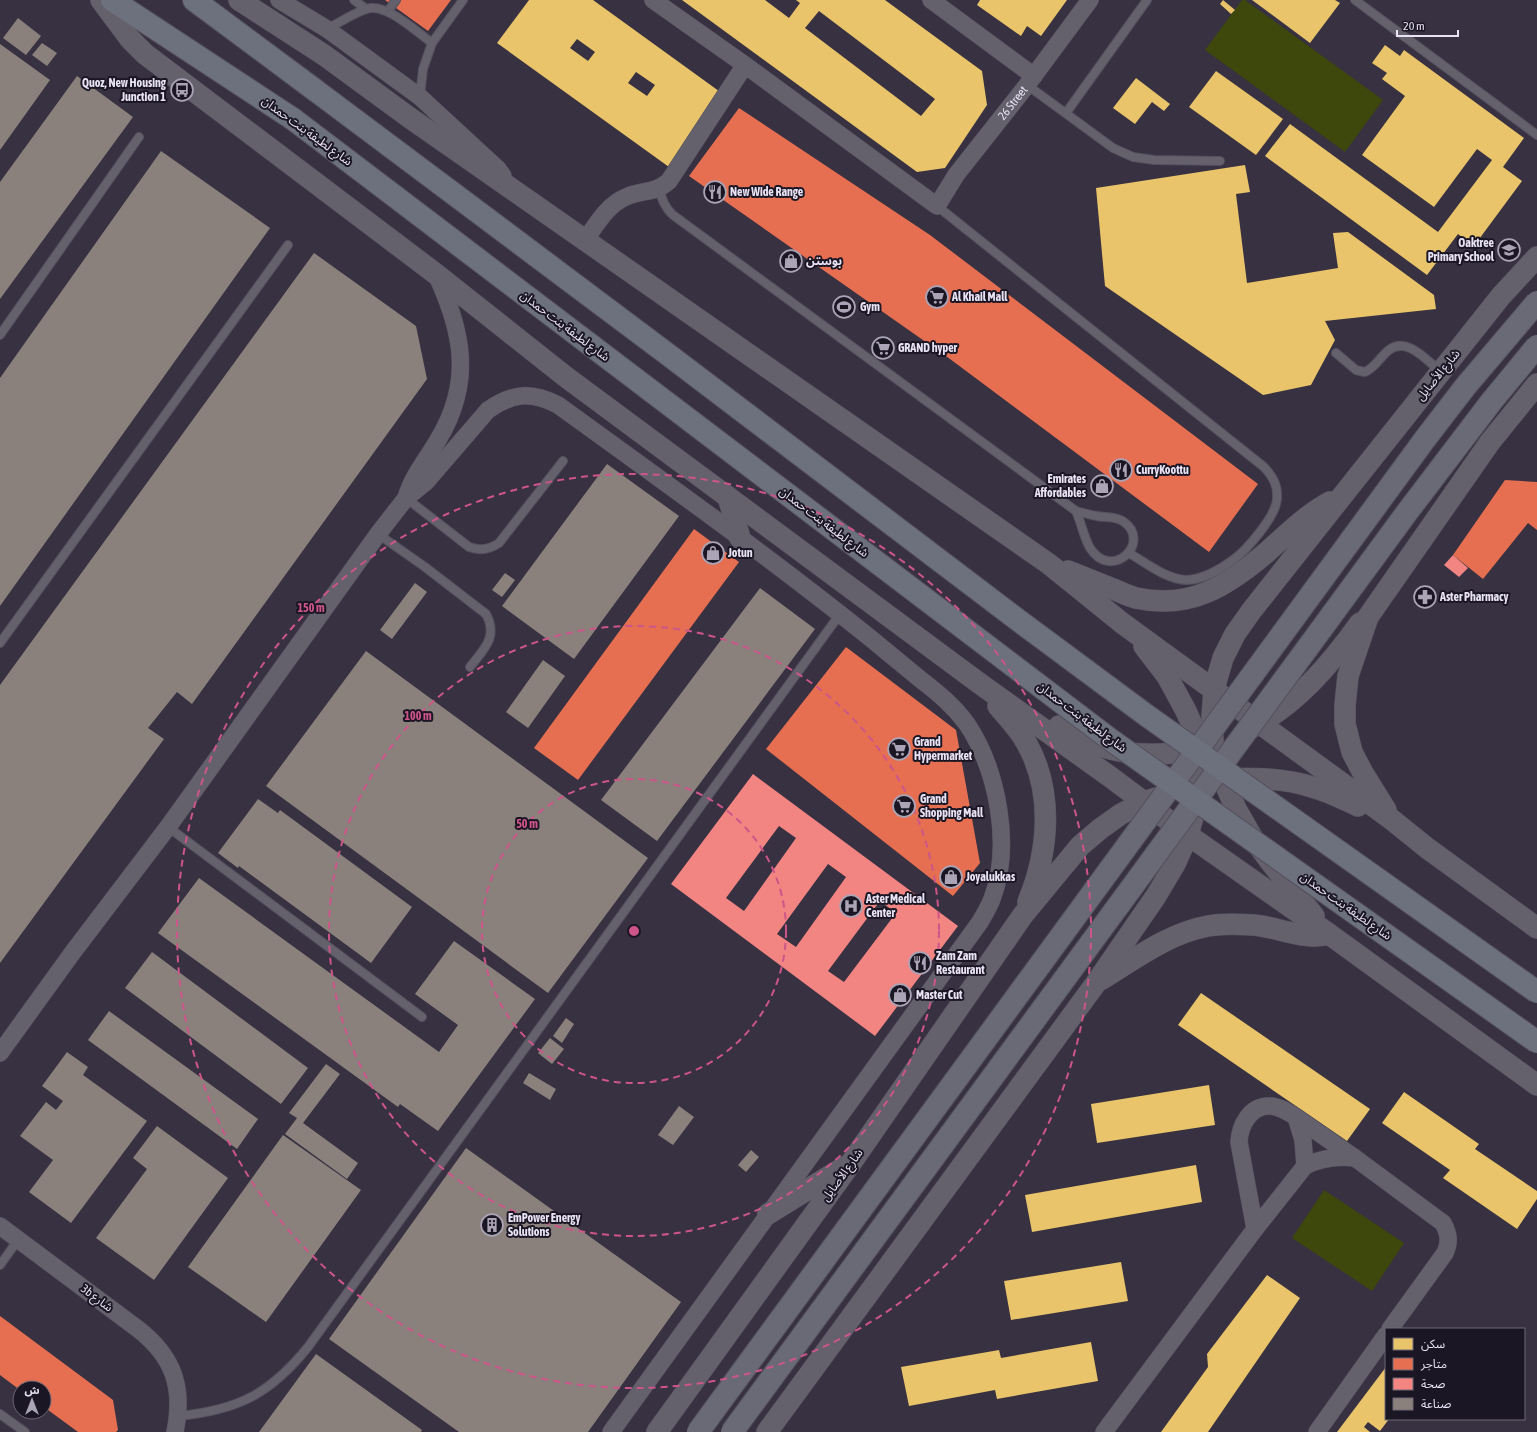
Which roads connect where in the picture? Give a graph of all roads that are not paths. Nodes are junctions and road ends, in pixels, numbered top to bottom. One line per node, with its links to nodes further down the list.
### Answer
1 (101, 0): 31 (street)
2 (112, 0): 70 (main road, شارع لطيفة بنت حمدان, bridge)
3 (194, 0): 68 (main road, bridge)
4 (239, 0): 25 (street)
5 (279, 0): 16 (street)
6 (354, 0): 14 (lane)
7 (396, 0): 15 (lane)
8 (463, 0): 17 (lane)
9 (653, 0): 18 (street)
10 (931, 0): 19 (street)
11 (1090, 0): 19 (street, 26 Street)
12 (1147, 0): 21 (lane)
13 (1355, 0): 22 (lane)
14 (366, 9): 15 (lane); 16 (lane)
15 (388, 11): 17 (lane)
16 (327, 30): 20 (street)
17 (432, 43): 20 (lane)
18 (745, 64): 26 (street); 27 (street)
19 (1031, 81): 21 (lane); 27 (street, 26 Street)
20 (420, 97): 25 (street)
21 (1066, 114): 24 (lane)
22 (1537, 135)
23 (139, 137): 33 (lane)
24 (1220, 161)
25 (505, 184): 28 (street)
26 (659, 189): 28 (street); 44 (lane)
27 (937, 206): 47 (lane)
28 (586, 240): 48 (street)
29 (288, 245): 52 (lane)
30 (1537, 257): 36 (street, شارع الأصايل)
31 (436, 274): 42 (street); 43 (street)
32 (1537, 302): 89 (main road, bridge)
33 (0, 335)
34 (1537, 346): 90 (main road, bridge)
35 (1336, 353): 36 (lane)
36 (1441, 372): 41 (street, شارع الأصايل)
37 (1537, 384): 50 (street)
38 (1537, 396): 39 (street)
39 (1537, 402)
40 (563, 461): 43 (lane)
41 (1343, 495): 48 (street); 55 (street, شارع الأصايل)
42 (728, 497): 46 (street); 54 (street)
43 (406, 498): 45 (street); 46 (street)
44 (1076, 510): 47 (lane); 47 (lane)
45 (378, 534): 53 (lane); 62 (street)
46 (740, 538): 49 (street)
47 (1129, 553)
48 (1050, 564): 51 (street)
49 (840, 614): 77 (street); 85 (lane)
50 (1368, 617): 56 (street); 61 (street)
51 (1122, 623): 55 (street); 57 (street)
52 (0, 643)
53 (470, 667)
54 (978, 683): 57 (street); 60 (street); 64 (street)
55 (1214, 689): 56 (street); 57 (street, شارع الأصايل)
56 (1260, 724): 57 (street); 61 (street)
57 (1207, 745): 58 (street); 59 (street)
58 (1222, 779): 59 (street); 61 (street); 66 (street)
59 (1198, 784): 60 (street); 63 (street)
60 (1144, 802): 63 (street); 64 (street)
61 (1391, 819): 65 (street)
62 (168, 827): 69 (lane); 71 (street)
63 (1188, 835): 66 (street); 67 (street)
64 (1023, 915): 75 (street, شارع الأصايل)
65 (1537, 928)
66 (1329, 934): 67 (street); 72 (street)
67 (1096, 983): 91 (street)
68 (1537, 992)
69 (422, 1017)
70 (1537, 1042)
71 (0, 1053)
72 (1537, 1085)
73 (1296, 1117): 74 (street); 76 (street); 79 (street)
74 (1355, 1158): 76 (street); 82 (street)
75 (851, 1163): 77 (street); 88 (street, شارع الأصايل)
76 (1305, 1166): 79 (street)
77 (768, 1214): 87 (street)
78 (0, 1226): 80 (street, 3b شارع)
79 (1255, 1229): 92 (street)
80 (18, 1240): 81 (lane); 85 (street, 3b شارع)
81 (0, 1265)
82 (1391, 1328)
83 (1385, 1336): 93 (street)
84 (0, 1414): 86 (lane)
85 (177, 1424)
86 (25, 1432)
87 (611, 1432)
88 (657, 1432)
89 (698, 1432)
90 (732, 1432)
91 (767, 1432)
92 (1104, 1432)
93 (1317, 1432)

